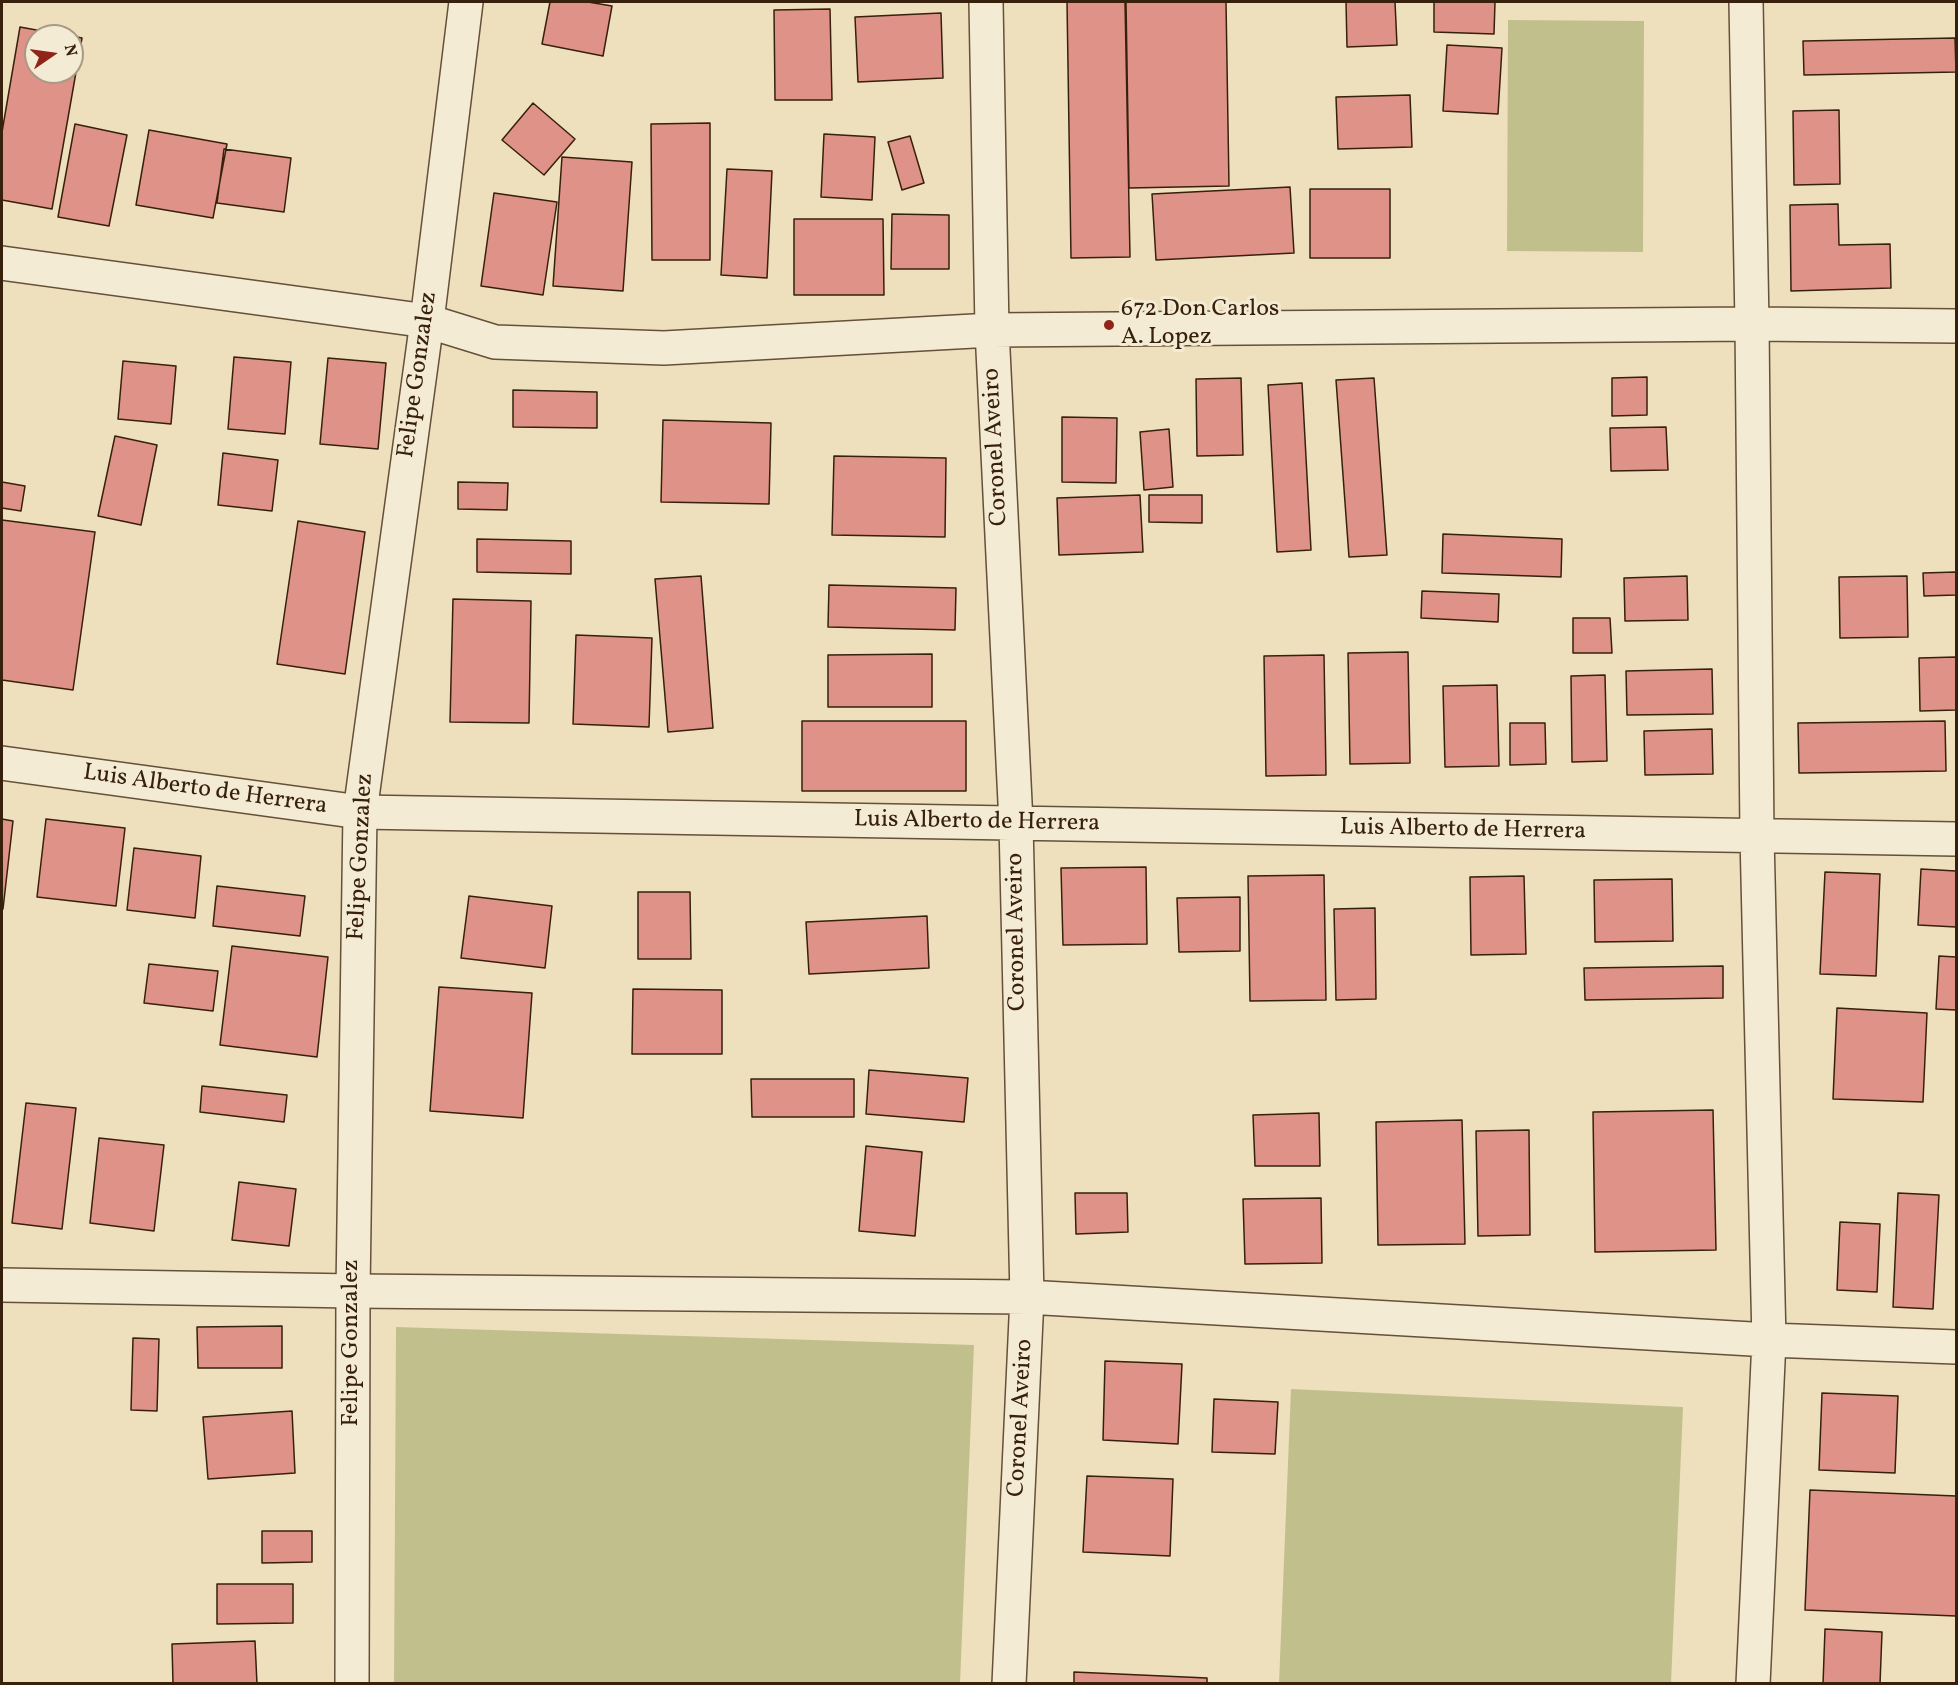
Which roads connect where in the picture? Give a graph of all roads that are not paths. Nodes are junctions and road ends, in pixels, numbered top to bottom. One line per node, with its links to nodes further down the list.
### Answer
1 (466, 2): 5 (street, Felipe Gonzalez)
2 (986, 2): 8 (street, Coronel Aveiro)
3 (1746, 2): 6 (street)
4 (2, 263): 5 (street)
5 (427, 321): 8 (street); 10 (street, Felipe Gonzalez)
6 (1752, 324): 7 (street); 8 (street); 12 (street)
7 (1956, 326)
8 (992, 330): 11 (street, Coronel Aveiro)
9 (2, 763): 10 (street, Luis Alberto de Herrera)
10 (360, 812): 11 (street, Luis Alberto de Herrera); 15 (street, Felipe Gonzalez)
11 (1016, 824): 12 (street, Luis Alberto de Herrera); 16 (street, Coronel Aveiro)
12 (1756, 836): 13 (street, Luis Alberto de Herrera); 17 (street)
13 (1956, 839)
14 (2, 1285): 15 (street)
15 (353, 1291): 16 (street); 19 (street, Felipe Gonzalez)
16 (1027, 1297): 17 (street); 20 (street, Coronel Aveiro)
17 (1769, 1340): 18 (street); 21 (street)
18 (1956, 1347)
19 (352, 1683)
20 (1009, 1683)
21 (1753, 1683)

